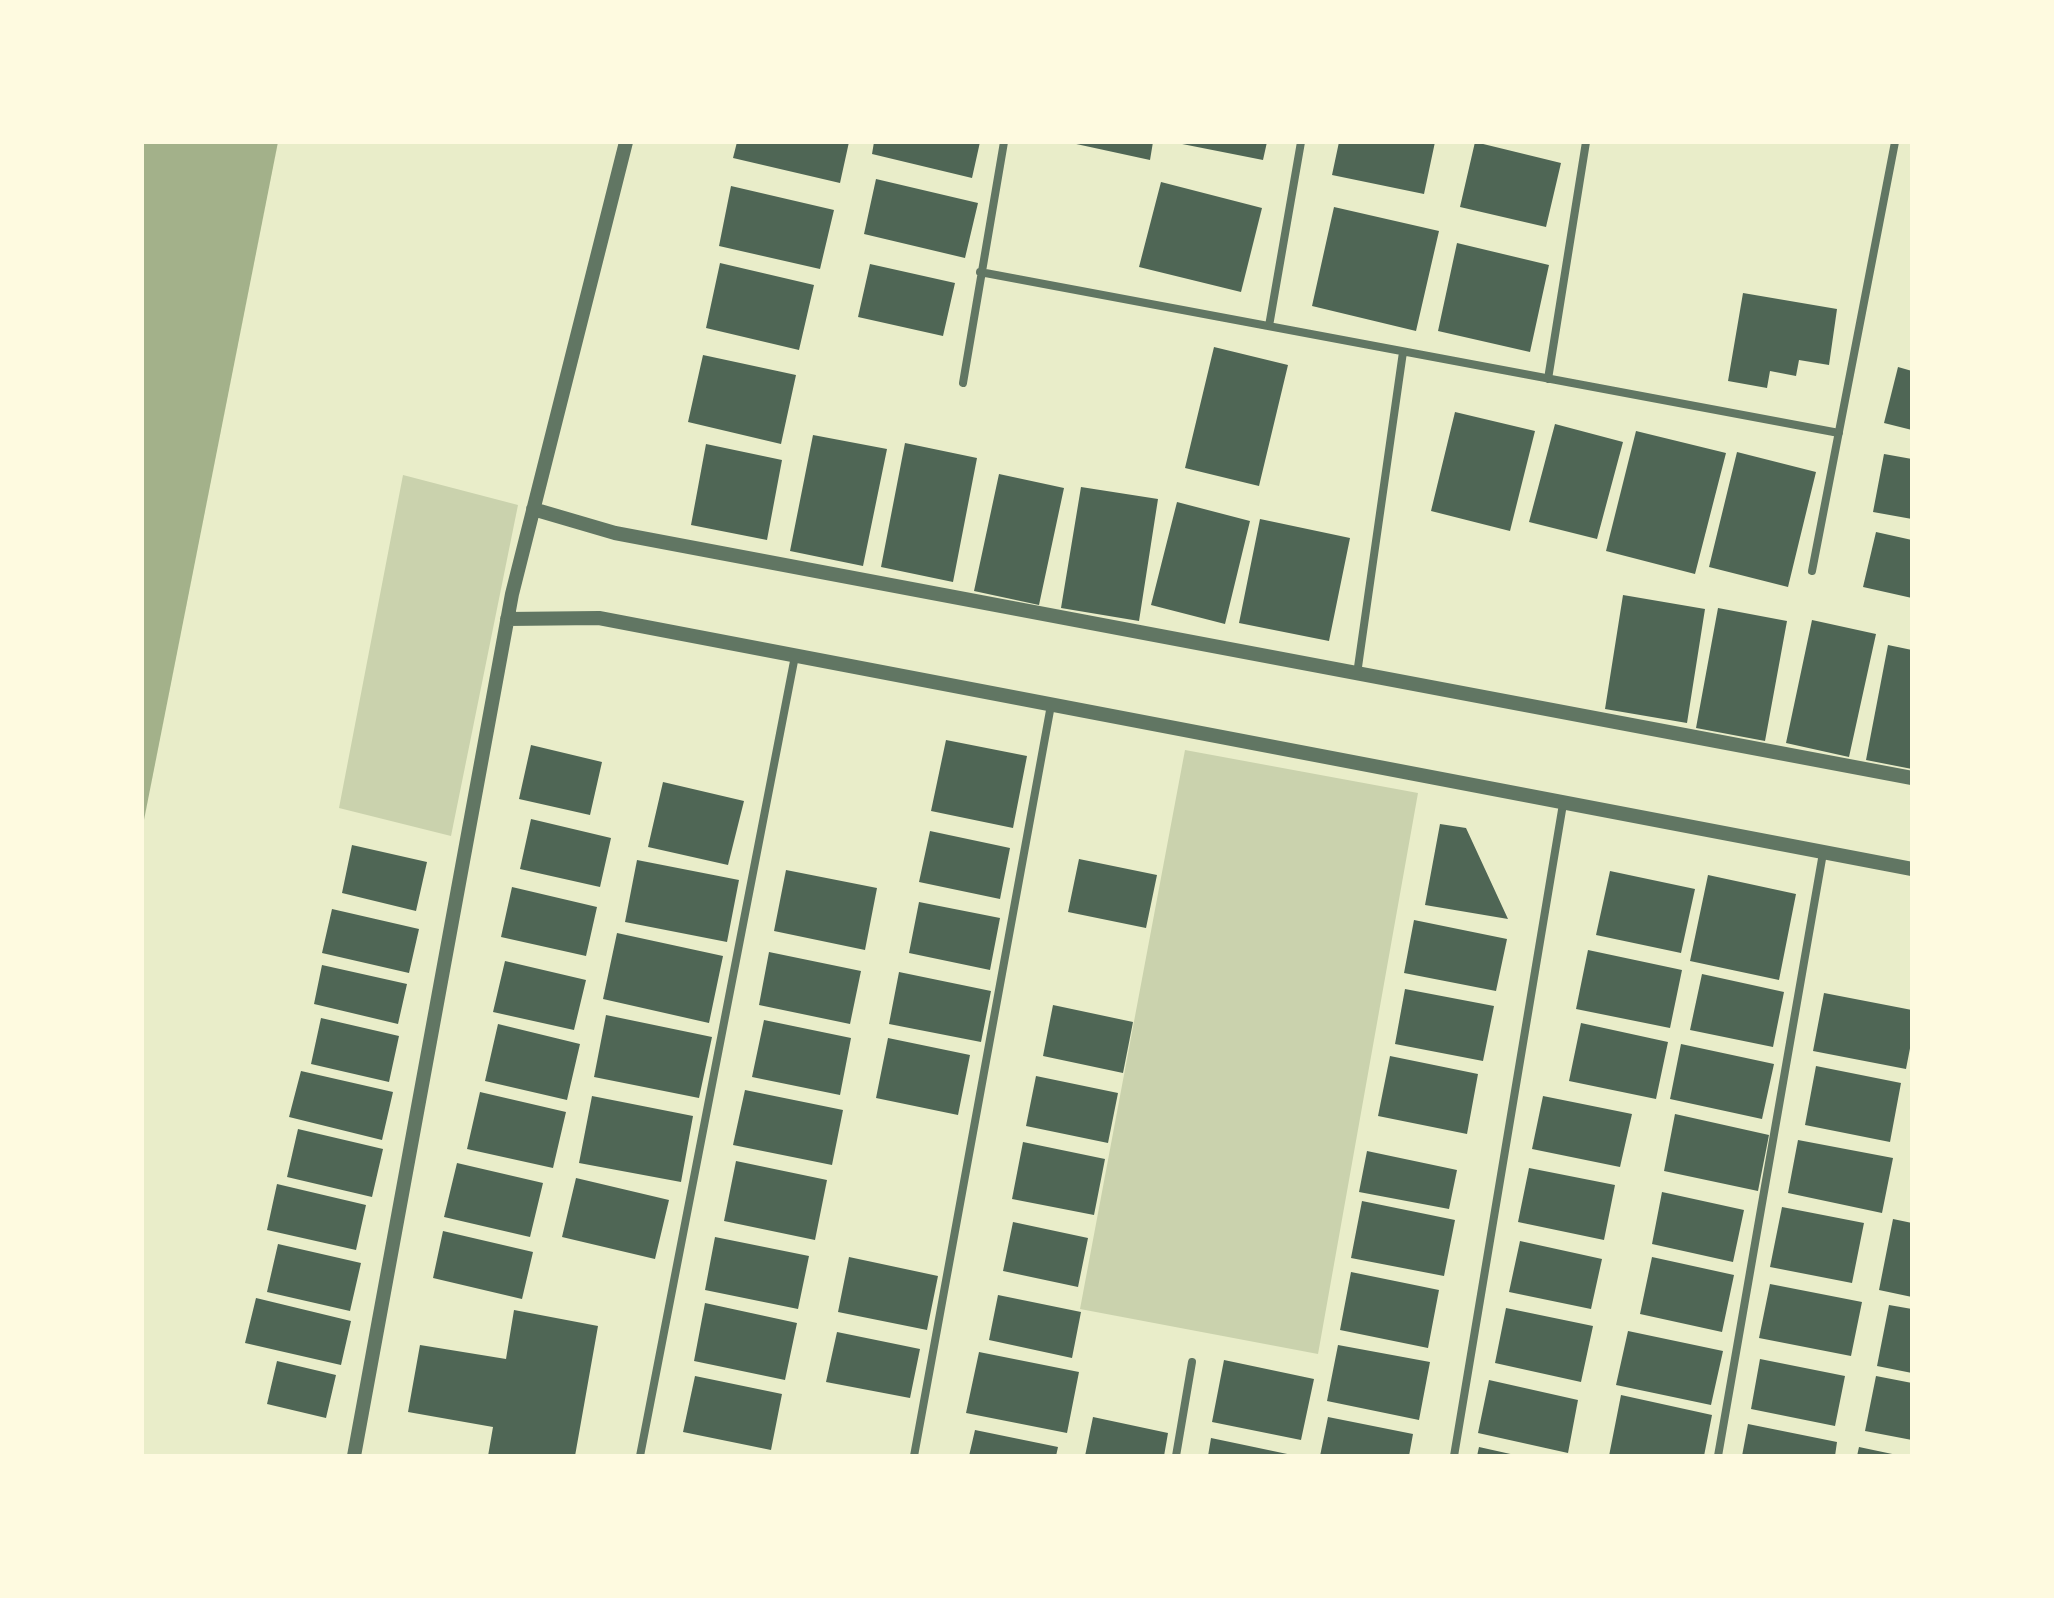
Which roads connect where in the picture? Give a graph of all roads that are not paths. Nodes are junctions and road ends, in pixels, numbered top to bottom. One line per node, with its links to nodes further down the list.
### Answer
1 (626, 142): 12 (street)
2 (1004, 142): 6 (street)
3 (1301, 142): 7 (street)
4 (1586, 142): 9 (street)
5 (1895, 142): 11 (street)
6 (980, 272): 7 (street); 10 (street)
7 (1269, 326): 8 (street)
8 (1403, 352): 9 (street); 16 (street)
9 (1548, 379): 11 (street)
10 (963, 383)
11 (1839, 433): 13 (street)
12 (533, 509): 14 (street); 16 (street)
13 (1812, 571)
14 (507, 619): 15 (street); 23 (street)
15 (795, 656): 17 (street); 24 (street)
16 (1357, 674): 18 (street)
17 (1051, 705): 19 (street); 25 (street)
18 (1912, 778)
19 (1563, 804): 20 (street); 27 (street)
20 (1823, 853): 21 (street); 28 (street)
21 (1912, 869)
22 (1192, 1362): 26 (street)
23 (354, 1456)
24 (640, 1456)
25 (914, 1456)
26 (1176, 1456)
27 (1454, 1456)
28 (1718, 1456)

